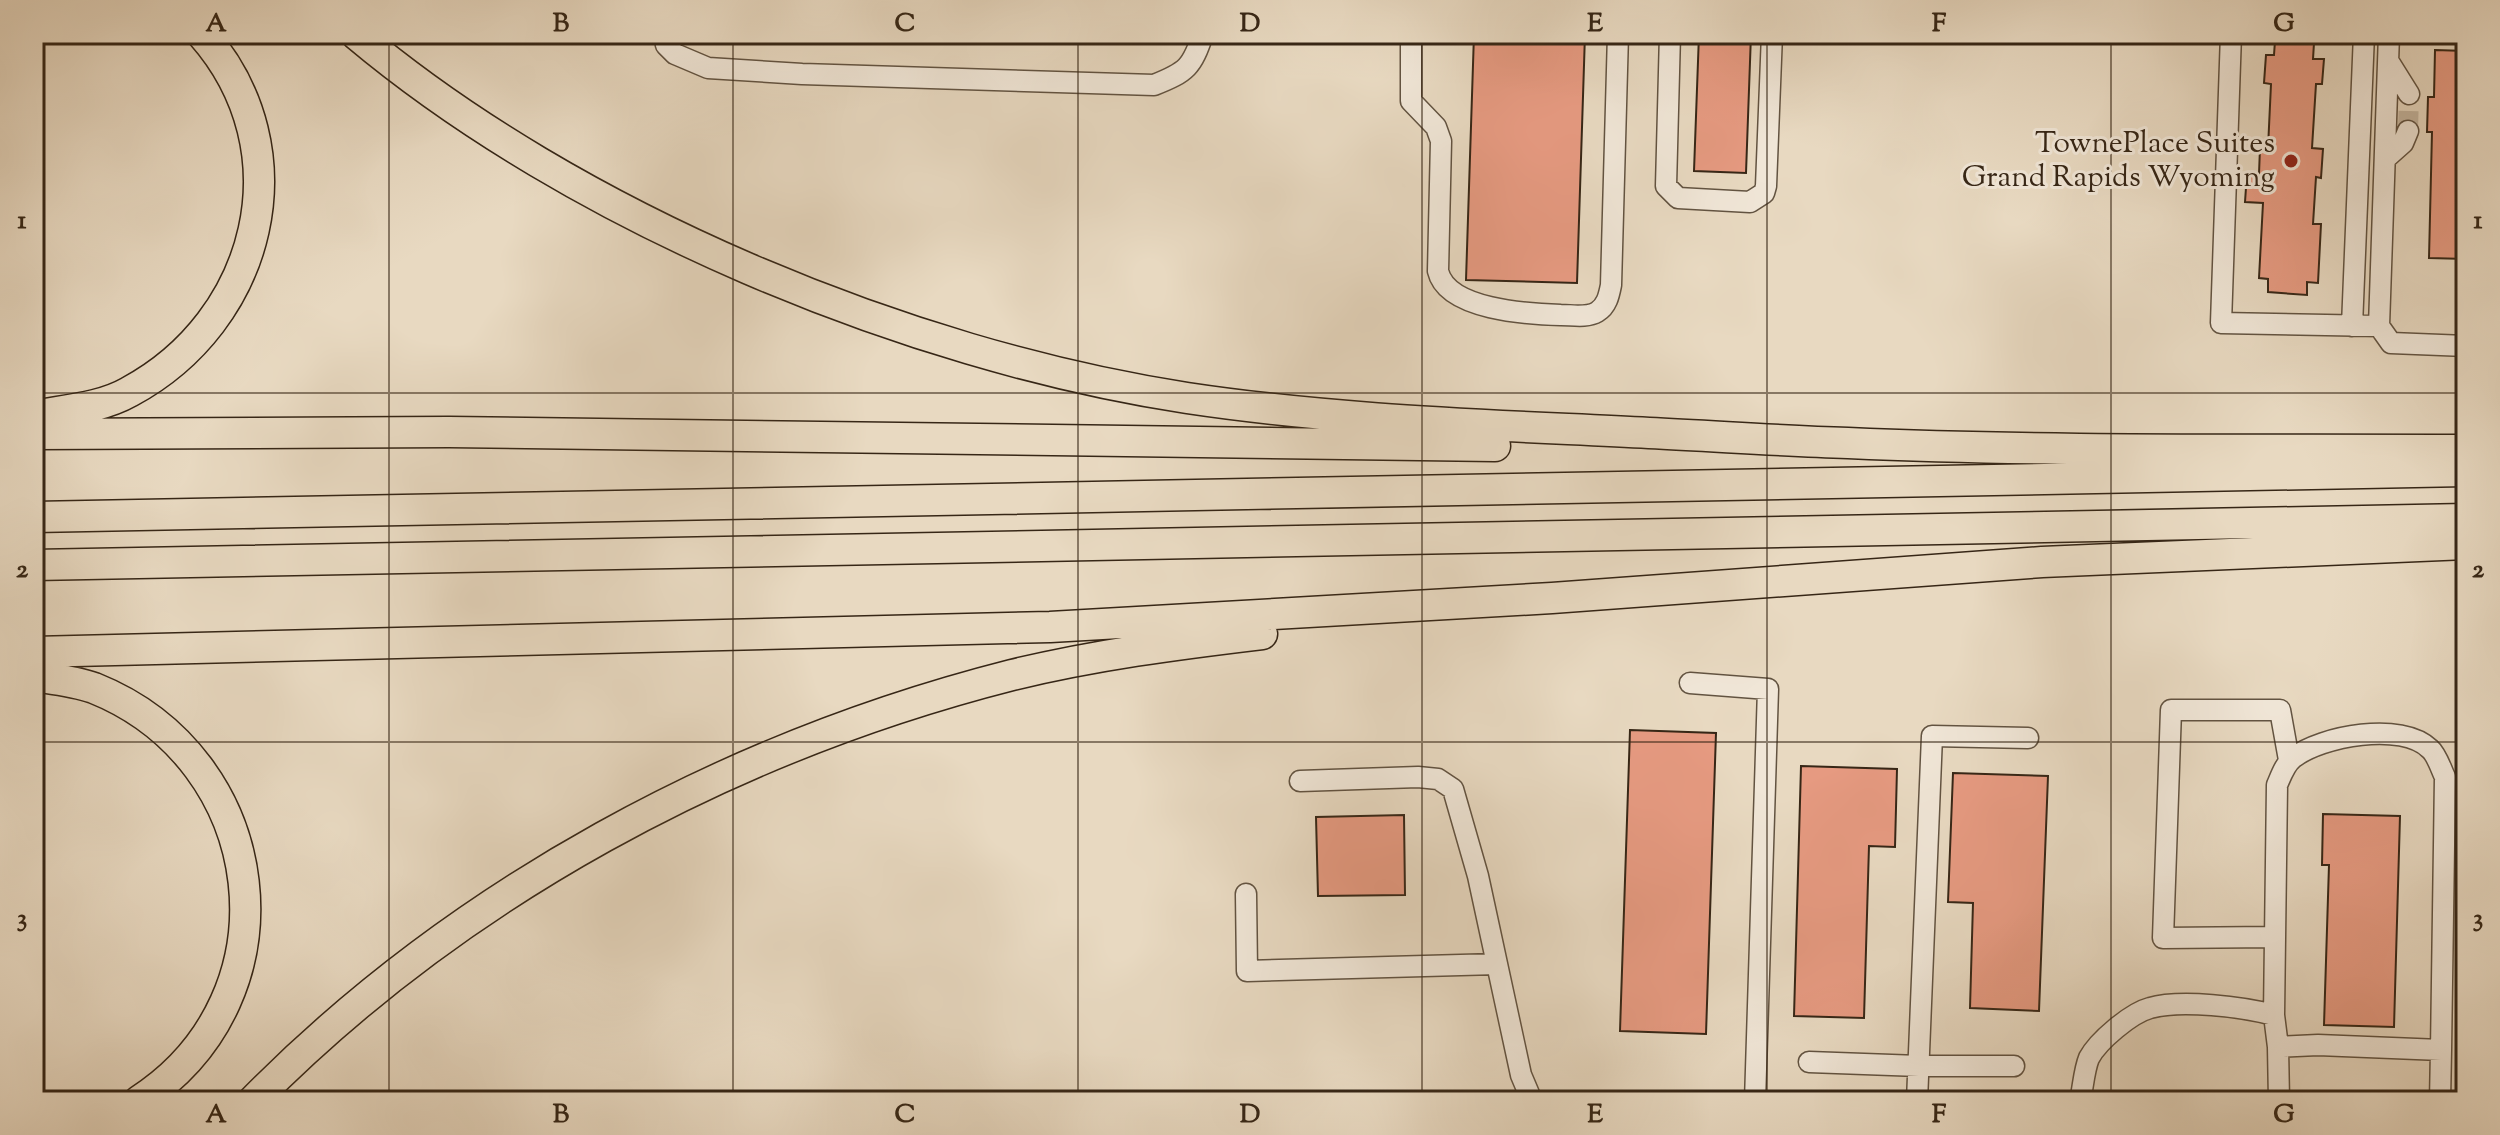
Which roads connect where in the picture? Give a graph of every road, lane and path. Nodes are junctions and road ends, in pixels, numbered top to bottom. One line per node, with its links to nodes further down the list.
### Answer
1 (202, 34): 19 (highway)
2 (356, 34): 21 (highway)
3 (664, 34): 4 (lane)
4 (1203, 34)
5 (1411, 34): 6 (lane)
6 (1618, 34)
7 (1670, 34): 8 (lane)
8 (1772, 34)
9 (2231, 34): 16 (lane)
10 (2364, 34): 16 (lane)
11 (2389, 34): 12 (lane)
12 (2389, 62): 13 (lane); 15 (lane)
13 (2409, 94)
14 (2408, 131): 15 (lane)
15 (2385, 159): 17 (lane)
16 (2352, 326): 17 (lane)
17 (2379, 326): 18 (lane)
18 (2466, 346)
19 (34, 416)
20 (34, 434): 21 (highway)
21 (1849, 443): 22 (highway)
22 (2466, 450)
23 (2466, 471): 24 (highway)
24 (34, 517)
25 (2466, 519): 27 (highway)
26 (2466, 544): 28 (highway)
27 (34, 565)
28 (1552, 598): 29 (highway); 45 (highway)
29 (34, 652)
30 (34, 676): 44 (highway)
31 (1690, 683): 47 (lane)
32 (2028, 738): 42 (lane)
33 (2289, 760): 36 (lane); 36 (lane); 40 (lane)
34 (1300, 781): 37 (lane)
35 (1246, 894): 37 (lane)
36 (2273, 937): 38 (lane)
37 (1497, 964): 46 (lane)
38 (2274, 1015): 39 (lane); 49 (lane)
39 (2278, 1047): 40 (lane); 50 (lane)
40 (2441, 1050): 51 (lane)
41 (1809, 1062): 42 (lane)
42 (1919, 1066): 43 (lane); 48 (lane)
43 (2014, 1066)
44 (139, 1101)
45 (253, 1101)
46 (1532, 1101)
47 (1755, 1101)
48 (1917, 1101)
49 (2080, 1101)
50 (2279, 1101)
51 (2440, 1101)

